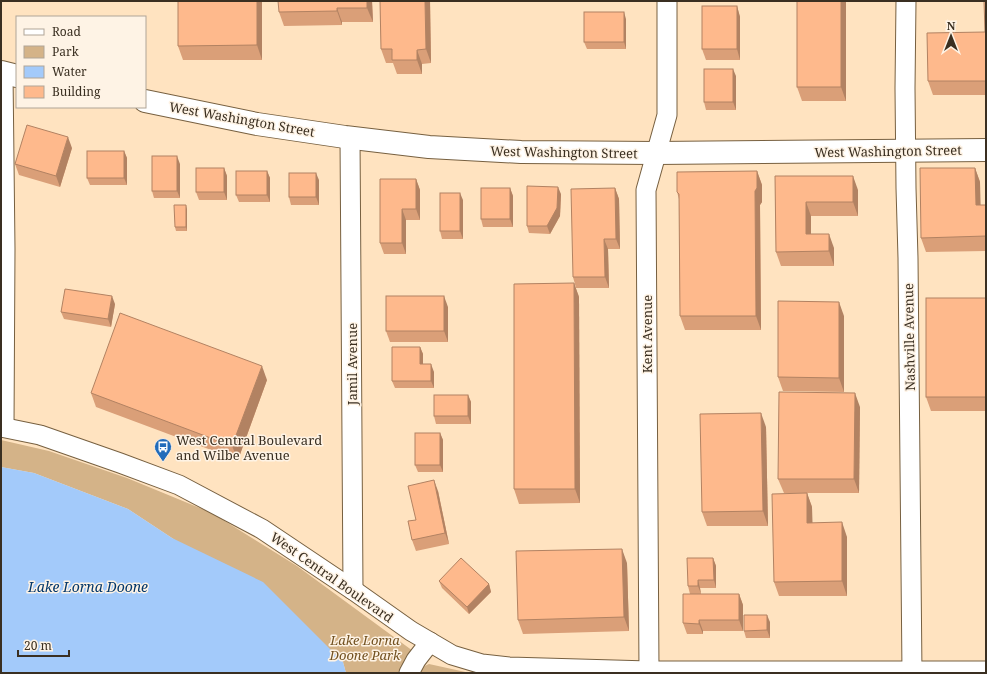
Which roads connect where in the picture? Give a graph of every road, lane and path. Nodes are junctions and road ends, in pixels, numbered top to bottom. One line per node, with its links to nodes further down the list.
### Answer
1 (667, 1): 8 (street, Kent Avenue)
2 (906, 1): 7 (street, Nashville Avenue)
3 (7, 74): 9 (street)
4 (146, 101): 5 (main road, West Washington Street)
5 (350, 137): 8 (main road, West Washington Street); 10 (street, Jamil Avenue)
6 (986, 150): 7 (main road, West Washington Street)
7 (906, 151): 8 (main road, West Washington Street); 14 (street, Nashville Avenue)
8 (656, 153): 12 (street, Kent Avenue)
9 (2, 427): 10 (street, West Central Boulevard)
10 (353, 590): 11 (street, West Central Boulevard)
11 (430, 642): 12 (street, West Central Boulevard); 15 (street)
12 (649, 671): 14 (street, West Central Boulevard)
13 (986, 671): 14 (street, West Central Boulevard)
14 (912, 672)
15 (409, 673)

